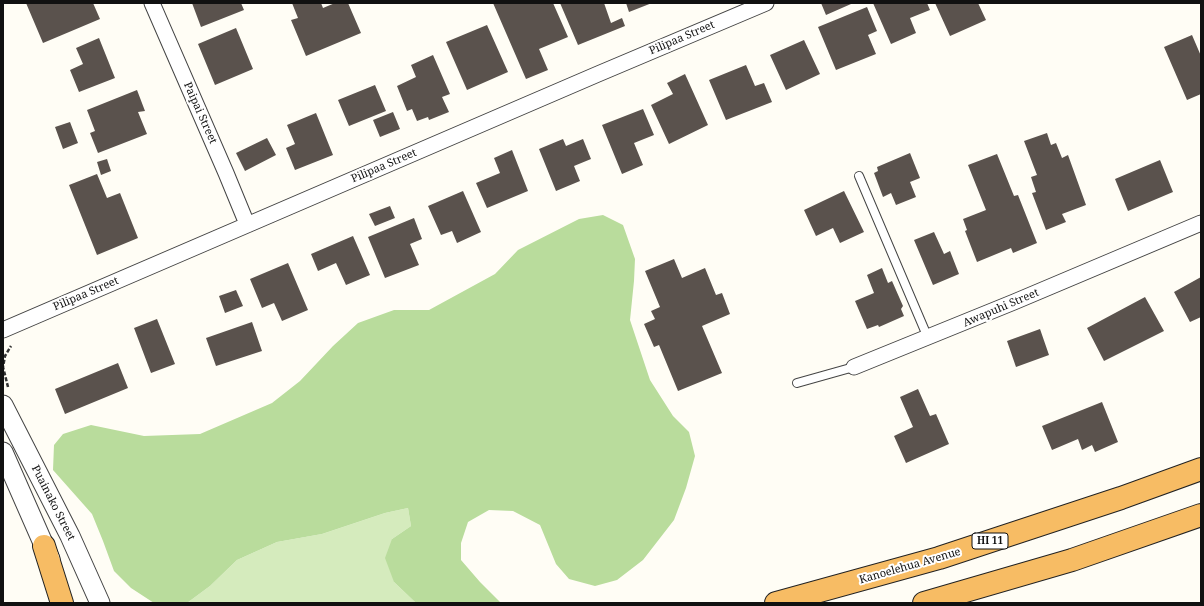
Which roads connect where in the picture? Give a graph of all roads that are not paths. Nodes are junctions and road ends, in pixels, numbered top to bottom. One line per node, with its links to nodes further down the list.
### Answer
1 (152, 3): 5 (street, Paipai Street)
2 (766, 3): 5 (street, Pilipaa Street)
3 (859, 176): 7 (lane)
4 (1201, 223): 7 (street, Awapuhi Street)
5 (247, 224): 6 (street, Pilipaa Street)
6 (3, 330)
7 (928, 338): 8 (street, Awapuhi Street)
8 (854, 367): 9 (lane, Awapuhi Street)
9 (797, 383)
10 (7, 398): 17 (street, Puainako Street)
11 (3, 452): 14 (street, Puainako Street)
12 (1201, 469): 18 (highway, Kanoelehua Avenue / HI 11)
13 (1201, 515): 19 (highway)
14 (44, 546): 15 (highway); 16 (street, Puainako Street)
15 (62, 603)
16 (69, 603)
17 (100, 603)
18 (776, 603)
19 (924, 603)

